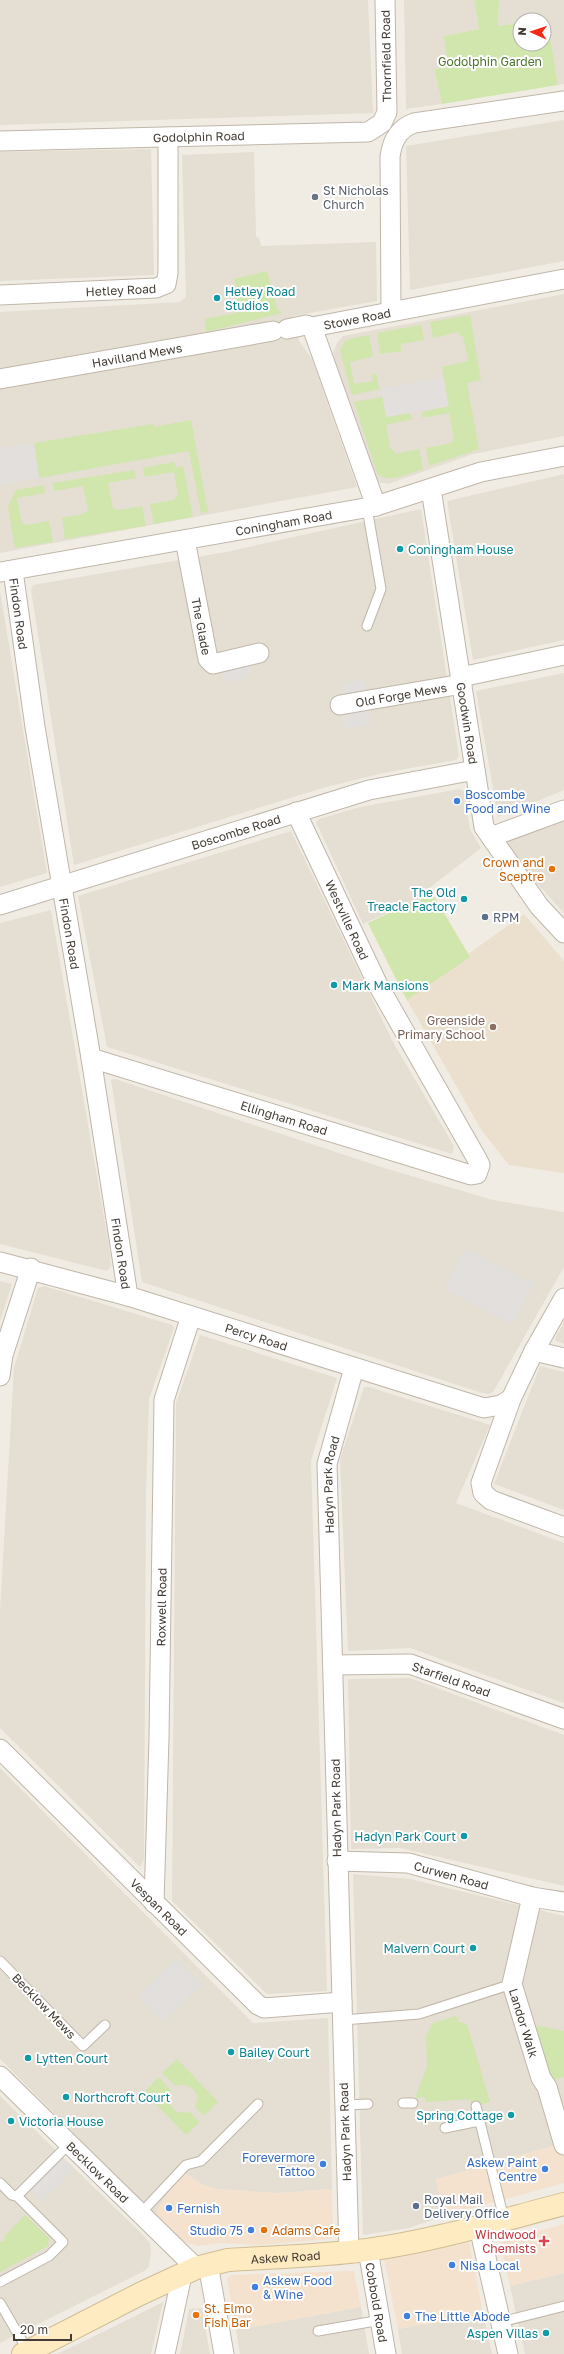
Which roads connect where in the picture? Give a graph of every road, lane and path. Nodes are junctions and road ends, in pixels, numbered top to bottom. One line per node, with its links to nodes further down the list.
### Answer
1 (385, 0): 3 (street, Thornfield Road)
2 (564, 100): 8 (street)
3 (387, 112): 4 (street, Godolphin Road)
4 (168, 137): 5 (street, Godolphin Road); 7 (street, Hetley Road)
5 (0, 141)
6 (564, 279): 8 (street, Stowe Road)
7 (0, 295)
8 (391, 311): 9 (street, Stowe Road)
9 (312, 328): 10 (street, Havilland Mews); 13 (street, Stowe Road)
10 (0, 378)
11 (564, 456): 12 (street, Coningham Road)
12 (431, 489): 13 (street, Coningham Road); 19 (street, Goodwin Road)
13 (371, 507): 14 (street, Coningham Road); 16 (lane)
14 (184, 540): 15 (street, Coningham Road); 17 (street, The Glade)
15 (6, 572): 25 (street, Findon Road)
16 (368, 626)
17 (259, 653)
18 (564, 656): 19 (street, Old Forge Mews)
19 (461, 681): 20 (street, Old Forge Mews); 21 (street, Goodwin Road)
20 (340, 705)
21 (475, 770): 23 (street, Boscombe Road); 24 (street, Goodwin Road)
22 (564, 810): 24 (street)
23 (296, 812): 25 (street, Boscombe Road); 29 (street, Westville Road)
24 (491, 837): 27 (street, Goodwin Road)
25 (63, 886): 26 (street, Boscombe Road); 28 (street, Findon Road)
26 (0, 905)
27 (564, 933)
28 (91, 1058): 29 (street, Ellingham Road); 32 (street, Findon Road)
29 (477, 1174)
30 (0, 1262): 31 (street, Percy Road)
31 (31, 1268): 32 (street, Percy Road); 38 (street)
32 (128, 1296): 34 (street, Percy Road)
33 (564, 1298): 35 (street)
34 (191, 1316): 37 (street, Percy Road); 46 (street, Roxwell Road)
35 (534, 1351): 36 (street); 39 (street)
36 (564, 1358)
37 (354, 1368): 39 (street, Percy Road); 41 (street, Hadyn Park Road)
38 (0, 1376)
39 (511, 1399): 40 (street)
40 (564, 1527)
41 (334, 1665): 42 (street, Starfield Road); 44 (street, Hadyn Park Road)
42 (564, 1719)
43 (0, 1749): 46 (street, Vespan Road)
44 (337, 1861): 45 (street, Curwen Road); 50 (street, Hadyn Park Road)
45 (532, 1897): 47 (street, Curwen Road); 49 (street, Landor Walk)
46 (154, 1902): 50 (street, Vespan Road)
47 (564, 1902)
48 (0, 1961): 51 (lane, Becklow Mews)
49 (512, 1984): 50 (lane); 62 (street, Landor Walk)
50 (342, 2011): 57 (street, Hadyn Park Road)
51 (105, 2025)
52 (0, 2076): 61 (street, Becklow Road)
53 (413, 2102): 54 (lane)
54 (403, 2103)
55 (258, 2104): 66 (lane)
56 (368, 2104): 57 (lane)
57 (344, 2105): 69 (street, Hadyn Park Road)
58 (476, 2106): 59 (lane)
59 (479, 2121): 60 (lane); 67 (lane)
60 (444, 2128)
61 (69, 2144): 64 (lane); 66 (street, Becklow Road)
62 (564, 2145)
63 (0, 2183): 64 (lane)
64 (17, 2196): 71 (lane)
65 (564, 2204): 67 (main road, Askew Road)
66 (140, 2214): 70 (street, Becklow Road)
67 (504, 2220): 68 (main road, Askew Road)
68 (479, 2227): 69 (main road, Askew Road); 75 (street)
69 (358, 2251): 70 (main road, Askew Road); 74 (street, Cobbold Road)
70 (195, 2269): 77 (main road, Askew Road); 78 (street); 79 (street)
71 (0, 2282)
72 (0, 2303): 77 (lane)
73 (564, 2306): 75 (lane)
74 (380, 2320): 76 (lane); 80 (street, Cobbold Road)
75 (501, 2322): 81 (street)
76 (318, 2331)
77 (26, 2353)
78 (165, 2354)
79 (224, 2354)
80 (386, 2354)
81 (508, 2354)

